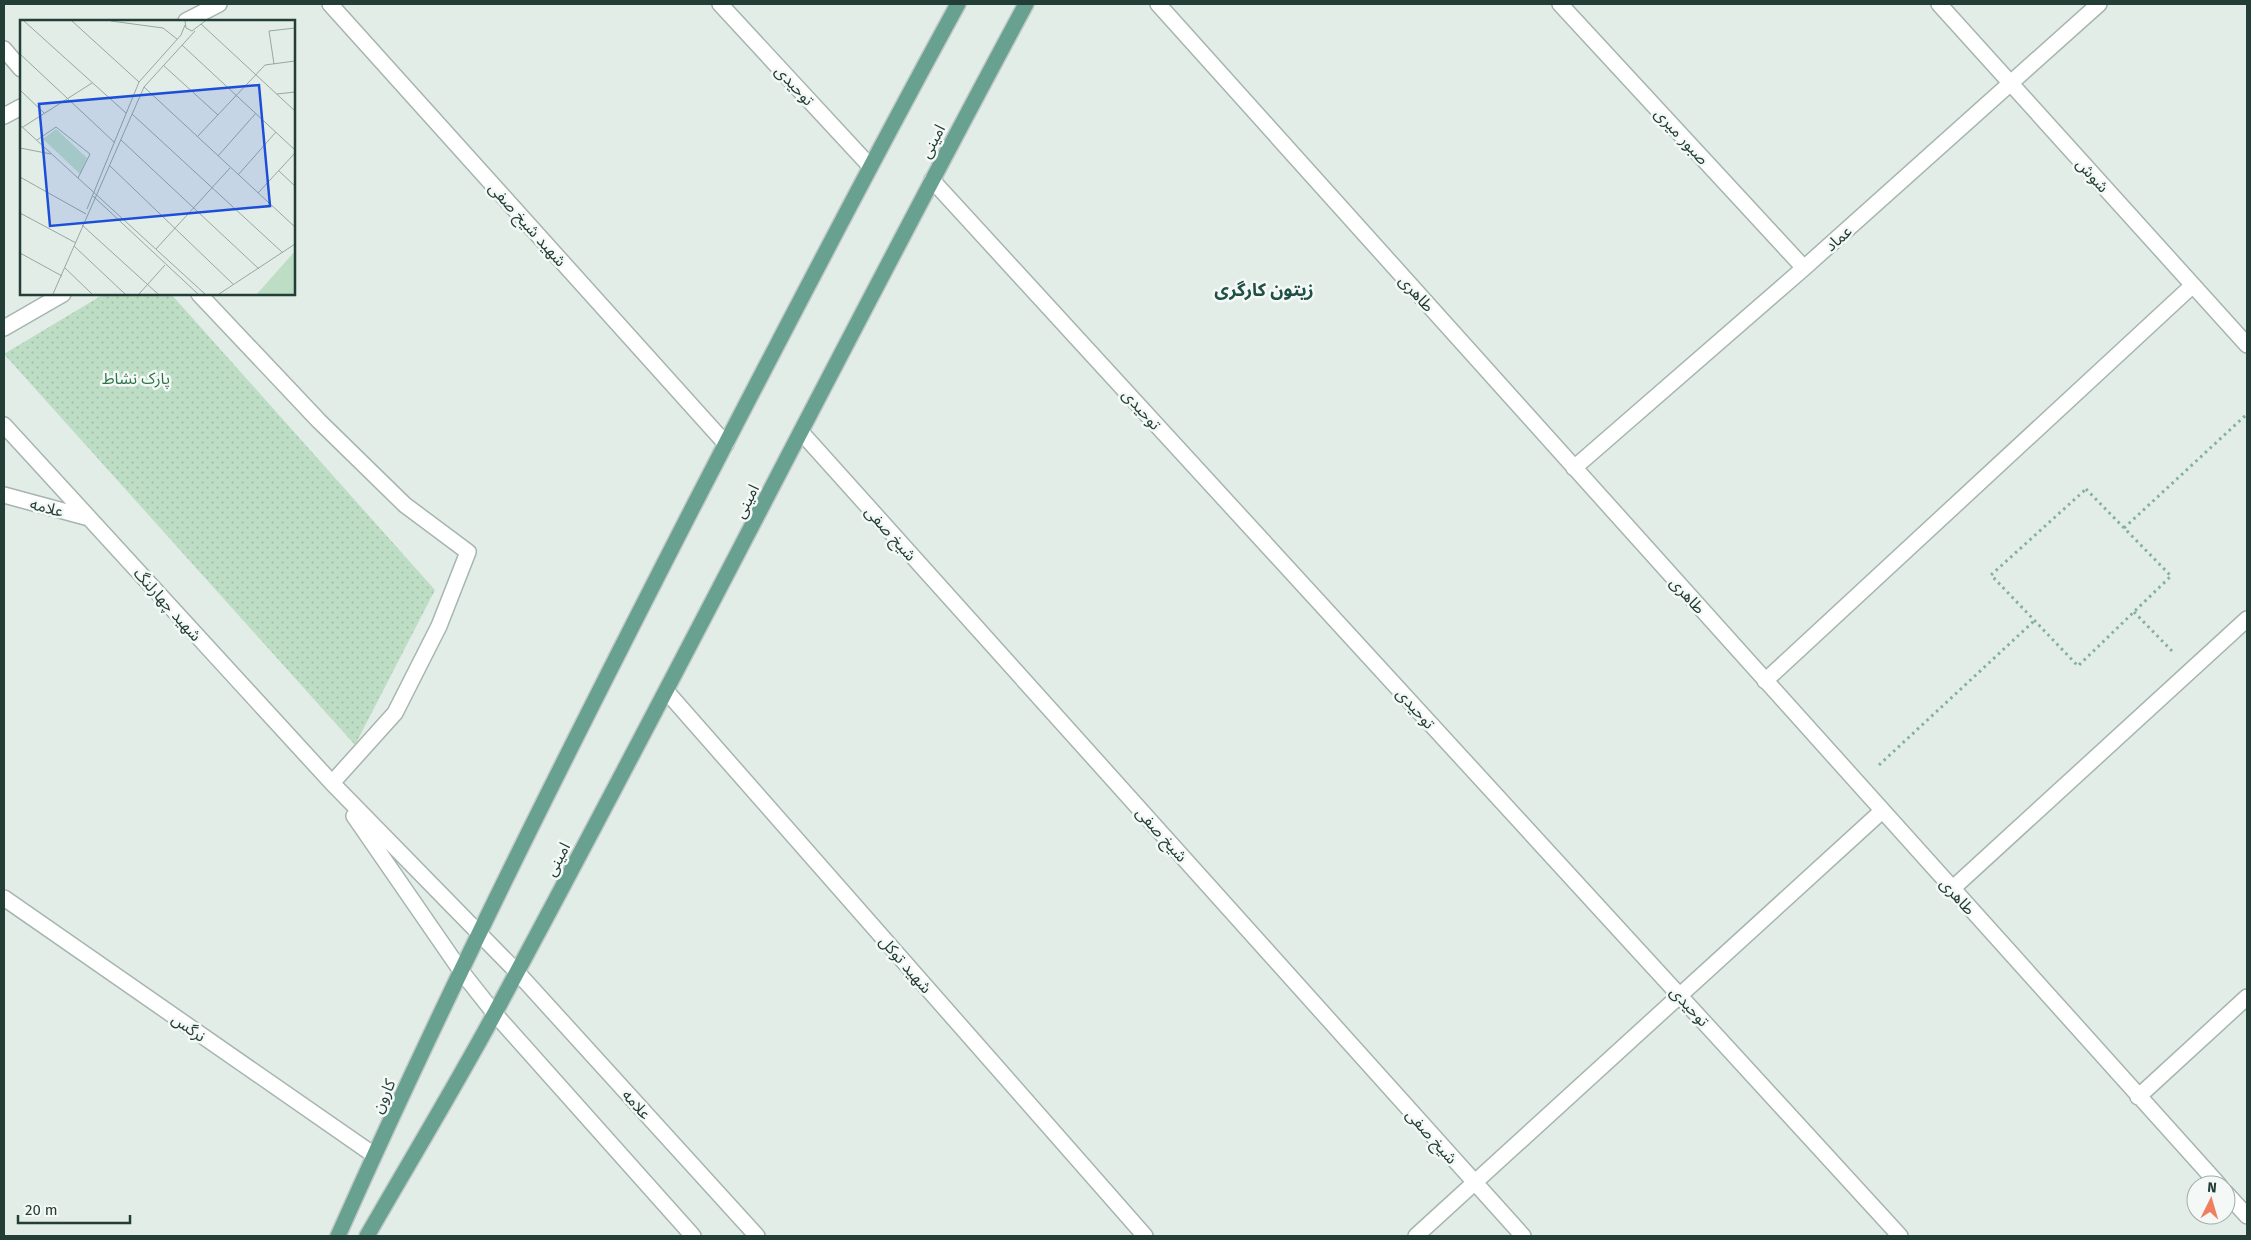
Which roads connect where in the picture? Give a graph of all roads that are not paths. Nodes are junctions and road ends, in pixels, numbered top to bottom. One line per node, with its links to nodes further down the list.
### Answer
1 (220, 4): 10 (street)
2 (330, 4): 26 (street, شهید شیخ صفی)
3 (720, 4): 16 (street, توحیدی)
4 (958, 4): 16 (main road)
5 (1026, 4): 17 (main road, امینی)
6 (1158, 4): 27 (street, طاهری)
7 (1560, 4): 18 (street, صبور میری)
8 (1939, 4): 13 (street, شوش)
9 (2099, 4): 13 (street, عماد)
10 (188, 20)
11 (4, 49): 12 (street)
12 (20, 69)
13 (2011, 83): 18 (street, عماد); 19 (street, شوش)
14 (20, 108): 15 (street)
15 (4, 116)
16 (869, 166): 26 (main road)
17 (932, 180): 25 (main road, امینی); 40 (street, توحیدی)
18 (1804, 268): 27 (street, عماد)
19 (2193, 285): 23 (street, شوش); 31 (street)
20 (62, 295): 22 (street)
21 (200, 295): 33 (street)
22 (4, 328)
23 (2247, 345)
24 (4, 425): 29 (street, شهید چهارلنگ)
25 (801, 432): 32 (main road, امینی); 46 (street, شیخ صفی)
26 (726, 444): 37 (main road)
27 (1574, 468): 31 (street, طاهری)
28 (4, 495): 29 (street, علامه)
29 (90, 518): 33 (street, شهید چهارلنگ)
30 (2247, 619): 35 (street)
31 (1765, 681): 34 (street, طاهری)
32 (667, 692): 39 (main road, امینی); 53 (street, شهید توکل)
33 (332, 783): 37 (street, علامه); 38 (street)
34 (1882, 811): 35 (street, طاهری); 40 (street)
35 (1952, 889): 43 (street, طاهری)
36 (4, 898): 44 (street, نرگس)
37 (480, 933): 38 (main road); 39 (street, علامه)
38 (461, 971): 42 (street); 44 (main road, کارون)
39 (517, 972): 42 (main road, امینی); 52 (street, علامه)
40 (1680, 996): 46 (street); 56 (street, توحیدی)
41 (2247, 997): 43 (street)
42 (495, 1014): 50 (main road); 51 (street)
43 (2138, 1096): 45 (street, طاهری)
44 (374, 1155): 49 (main road, کارون)
45 (2210, 1175)
46 (1475, 1183): 54 (street); 55 (street, شیخ صفی)
47 (2236, 1204): 48 (street)
48 (2247, 1216)
49 (338, 1236)
50 (367, 1236)
51 (693, 1236)
52 (757, 1236)
53 (1145, 1236)
54 (1416, 1236)
55 (1523, 1236)
56 (1900, 1236)

